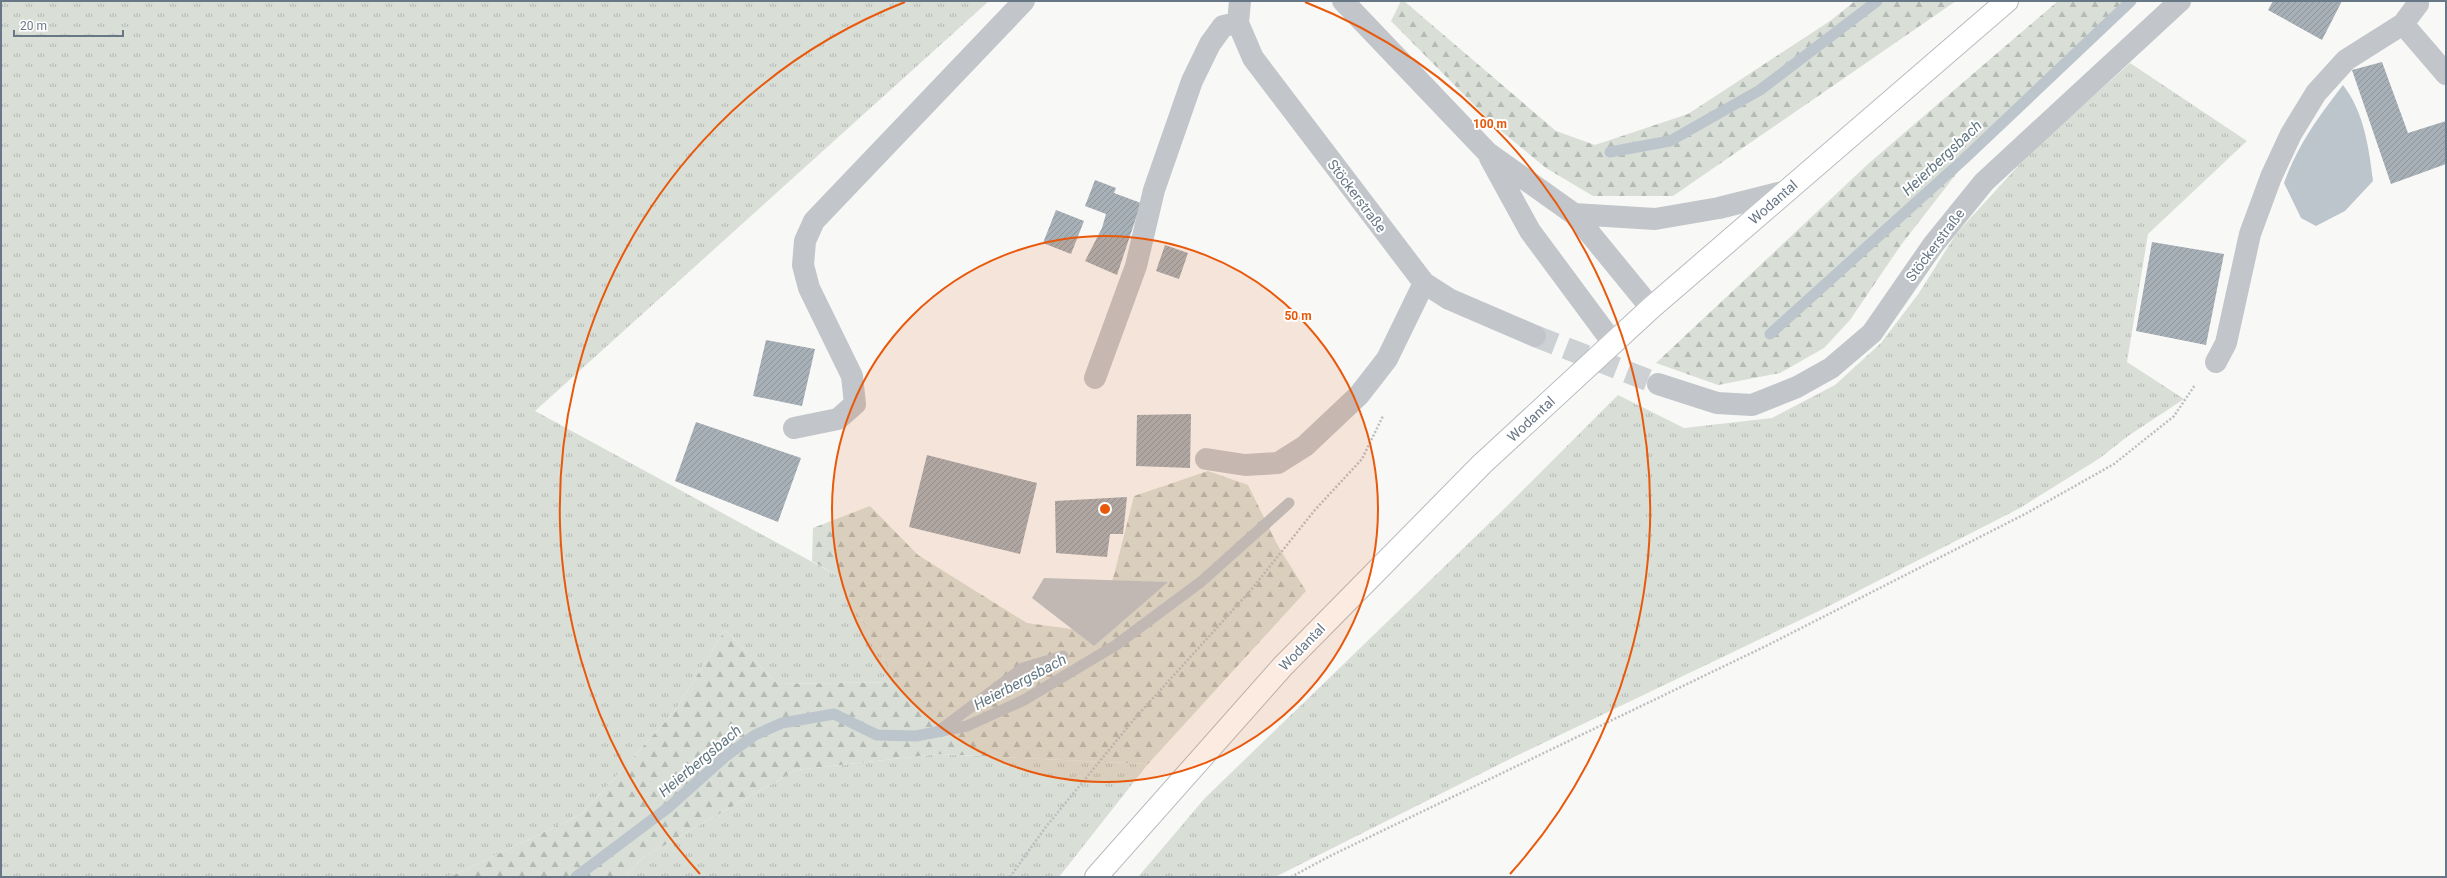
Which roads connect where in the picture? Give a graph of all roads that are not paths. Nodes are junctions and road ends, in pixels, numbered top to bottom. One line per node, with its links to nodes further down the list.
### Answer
1 (1024, 1): 20 (street)
2 (1240, 1): 7 (street, Stöckerstraße)
3 (1343, 1): 10 (street)
4 (2007, 1): 11 (main road, Wodantal)
5 (2180, 1): 19 (street, Stöckerstraße)
6 (2417, 1): 8 (street)
7 (1238, 23): 13 (street, Stöckerstraße); 18 (street)
8 (2403, 24): 9 (street); 17 (street)
9 (2446, 74)
10 (1488, 153): 12 (street); 16 (street)
11 (1786, 191): 12 (street); 14 (main road, Wodantal)
12 (1574, 214): 14 (street)
13 (1424, 283): 15 (street, Stöckerstraße); 21 (street)
14 (1651, 308): 16 (main road, Wodantal)
15 (1535, 336)
16 (1613, 343): 22 (main road, Wodantal)
17 (2216, 362)
18 (1095, 378)
19 (1658, 384)
20 (794, 428)
21 (1206, 459)
22 (1096, 877)

